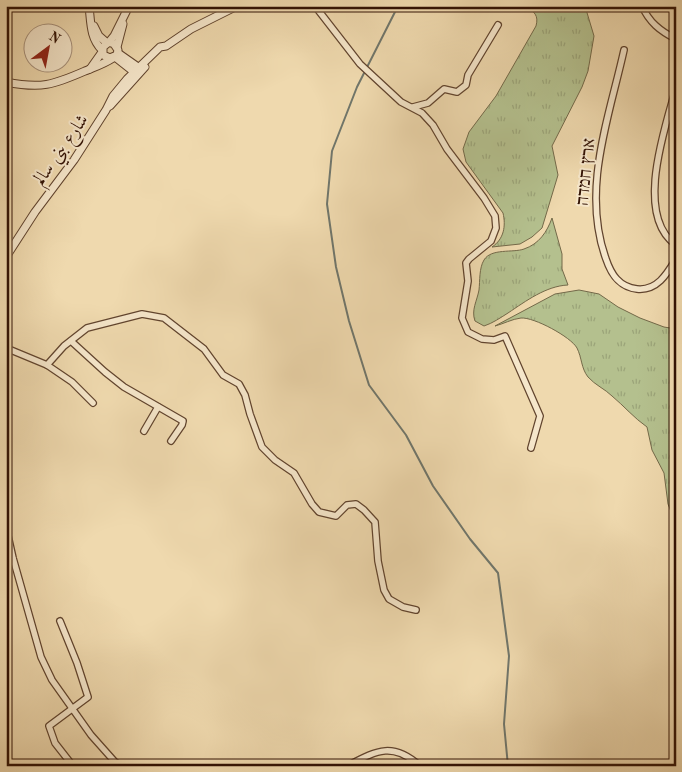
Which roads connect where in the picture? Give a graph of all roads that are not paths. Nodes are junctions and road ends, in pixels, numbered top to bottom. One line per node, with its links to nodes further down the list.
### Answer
1 (90, 6): 6 (street)
2 (238, 6): 14 (street, شارع بني سالم)
3 (315, 6): 17 (street)
4 (642, 6): 8 (street)
5 (128, 9): 9 (street); 12 (street)
6 (91, 16): 9 (street); 11 (street)
7 (498, 25): 17 (street)
8 (676, 39)
9 (108, 42): 11 (street); 12 (street)
10 (624, 50): 20 (street, ארץ חמדה)
11 (102, 51): 12 (street); 13 (street)
12 (116, 54): 13 (street); 14 (street)
13 (90, 69): 15 (street)
14 (137, 71): 19 (street, شارع بني سالم)
15 (6, 82)
16 (676, 88): 18 (street)
17 (413, 107): 28 (street)
18 (676, 245)
19 (6, 257)
20 (676, 259)
21 (71, 341): 23 (street); 25 (street); 30 (street)
22 (6, 348): 23 (street)
23 (47, 365): 24 (street)
24 (93, 403)
25 (158, 408): 26 (street); 27 (street)
26 (144, 431)
27 (170, 441)
28 (531, 448)
29 (6, 527): 32 (street)
30 (416, 610)
31 (60, 621): 32 (street)
32 (72, 708): 33 (street); 34 (street)
33 (73, 766)
34 (122, 766)
35 (347, 766): 36 (street)
36 (420, 766)

